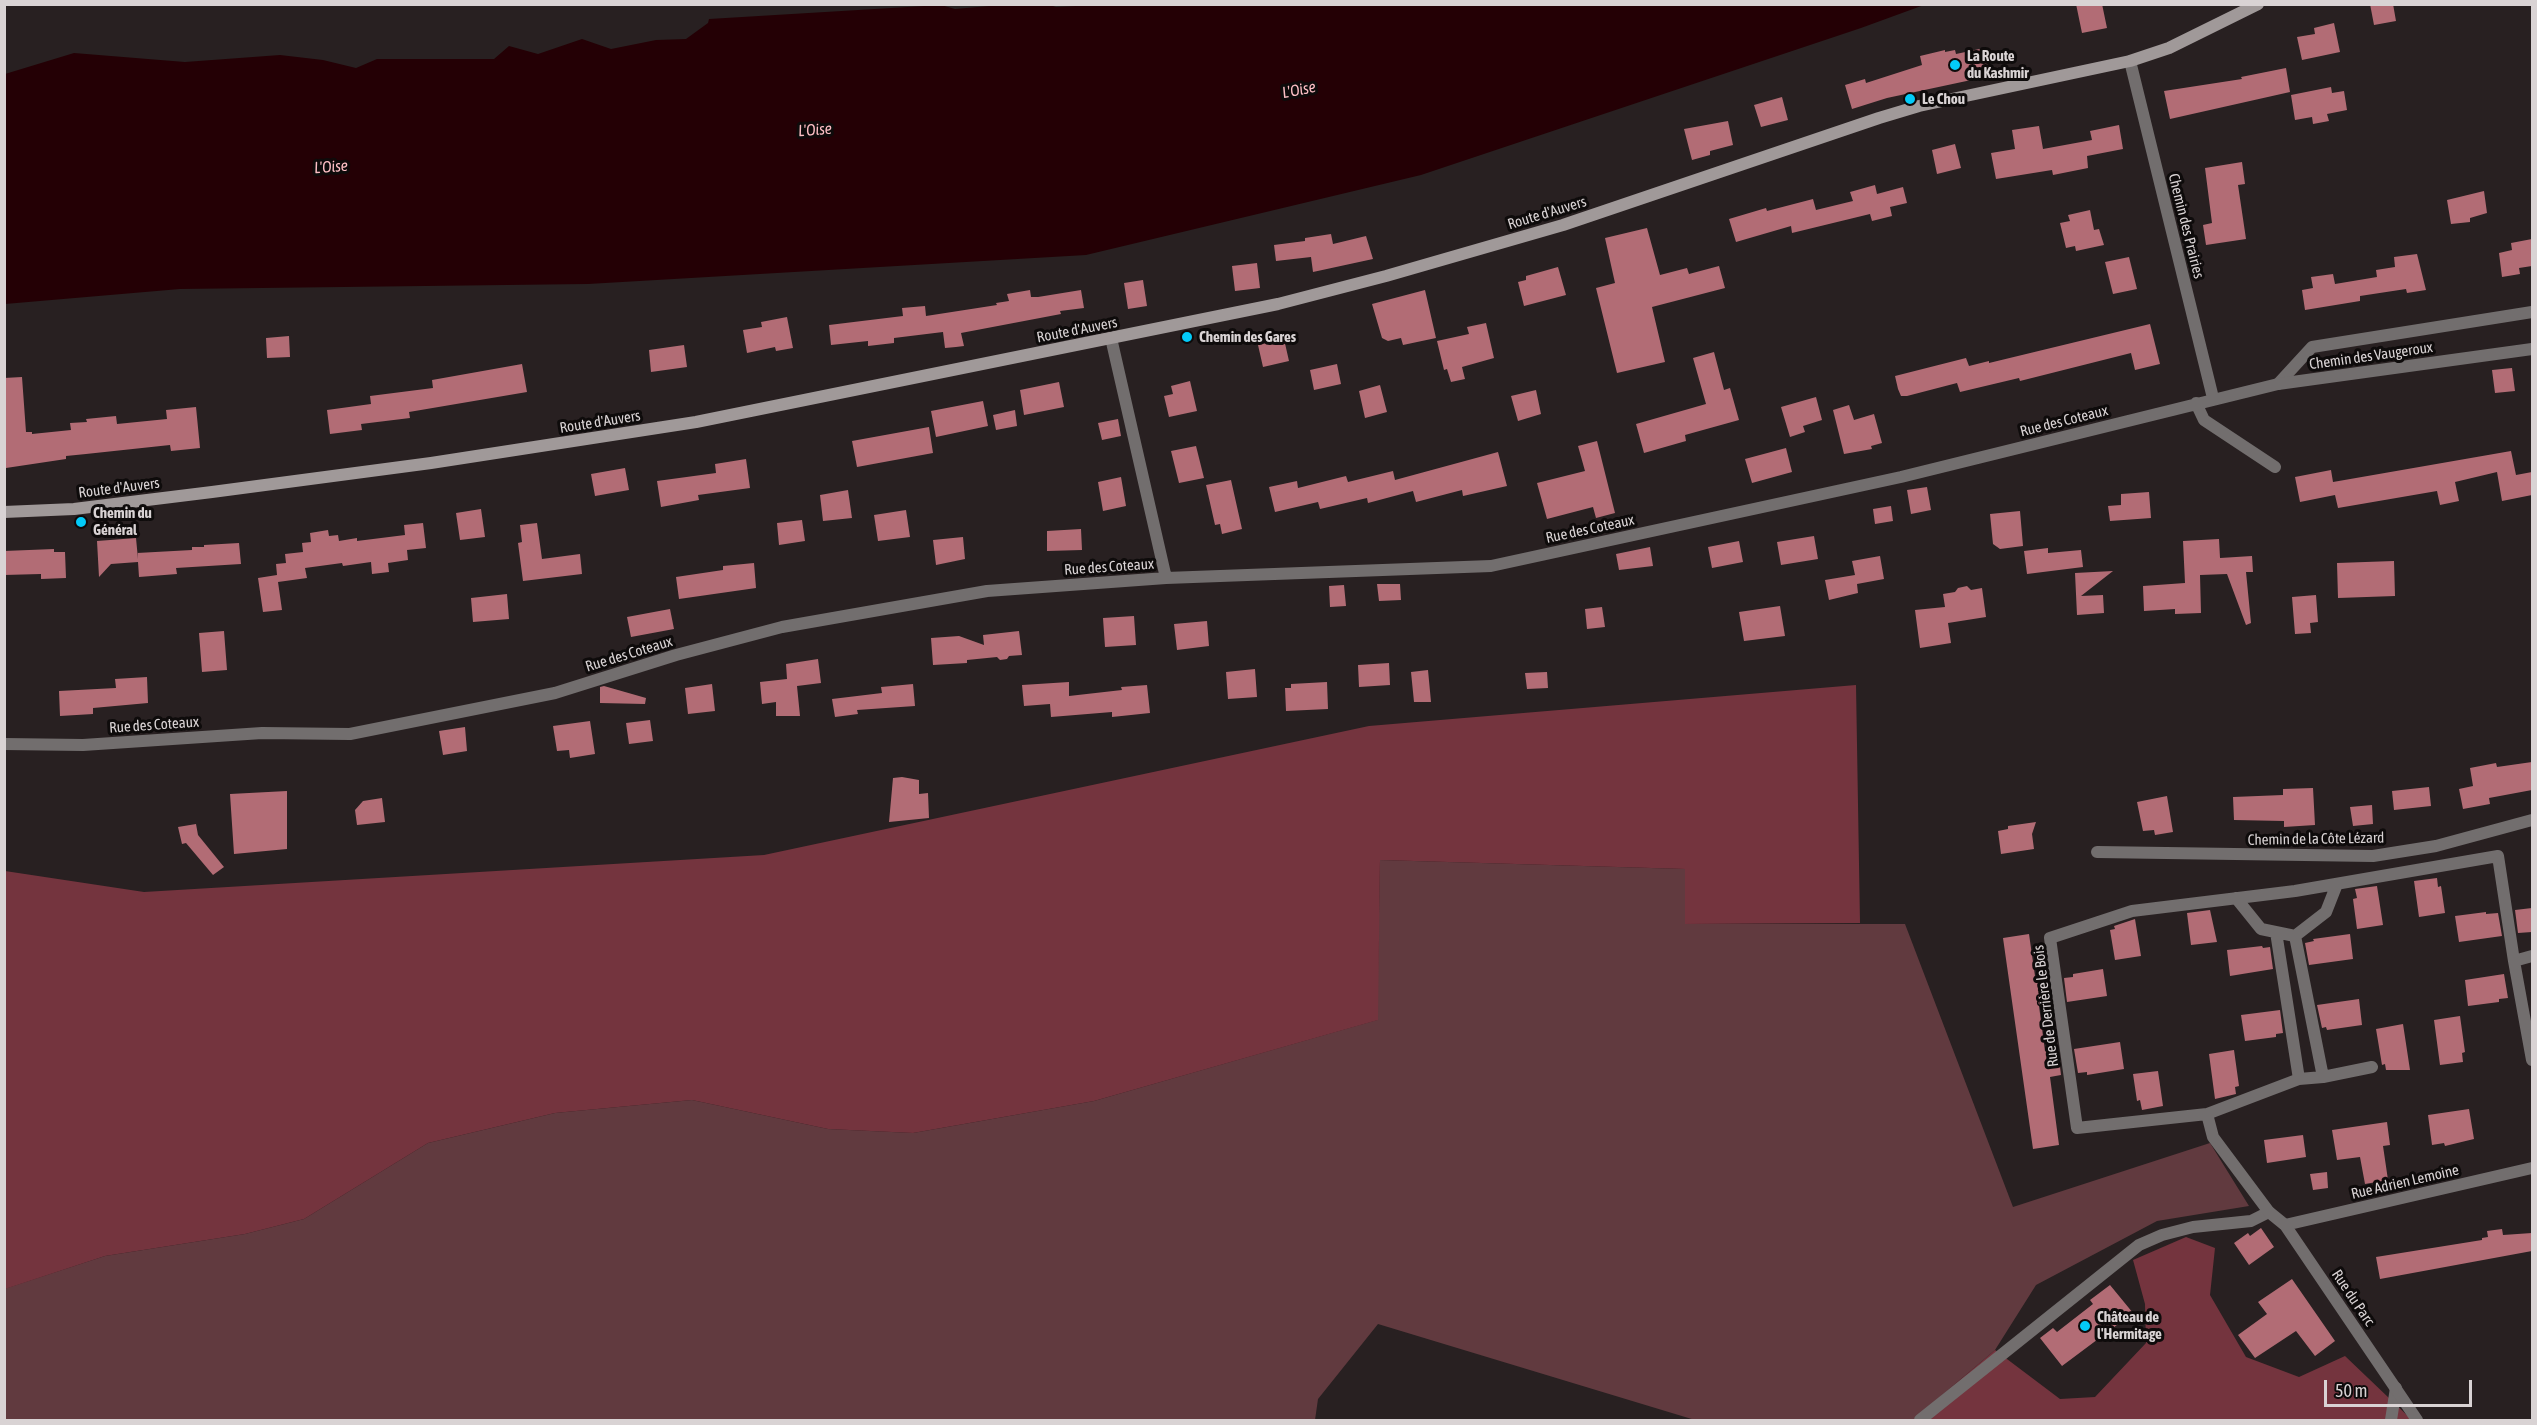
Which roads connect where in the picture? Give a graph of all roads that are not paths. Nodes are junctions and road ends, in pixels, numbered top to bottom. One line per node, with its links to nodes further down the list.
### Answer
1 (2258, 4): 2 (main road, Route d'Auvers)
2 (2130, 62): 4 (main road, Route d'Auvers); 7 (street, Chemin des Prairies)
3 (2532, 312): 6 (street)
4 (1111, 338): 10 (main road, Route d'Auvers); 11 (street)
5 (2532, 349): 6 (street, Chemin des Vaugeroux)
6 (2277, 384): 7 (street, Chemin des Vaugeroux)
7 (2213, 398): 8 (street, Rue des Coteaux)
8 (2196, 403): 9 (street); 11 (street, Rue des Coteaux)
9 (2275, 467)
10 (4, 512)
11 (1166, 578): 12 (street, Rue des Coteaux)
12 (4, 744)
13 (2532, 820): 14 (street, Chemin de la Côte Lézard)
14 (2097, 852)
15 (2337, 884): 16 (street, Rue de Derrière le Bois); 18 (street); 20 (street, Rue de Derrière le Bois)
16 (2236, 898): 17 (street); 25 (street, Rue de Derrière le Bois)
17 (2276, 932): 18 (street); 24 (street)
18 (2295, 936): 23 (street)
19 (2532, 956): 20 (street)
20 (2514, 961): 21 (street, Rue de Derrière le Bois)
21 (2532, 1060)
22 (2372, 1067): 23 (street, Rue de Derrière le Bois)
23 (2323, 1077): 24 (street, Rue de Derrière le Bois)
24 (2299, 1079): 25 (street, Rue de Derrière le Bois)
25 (2207, 1114): 27 (street)
26 (2532, 1168): 28 (street, Rue Adrien Lemoine)
27 (2269, 1212): 28 (street); 30 (street)
28 (2285, 1225): 29 (street, Rue du Parc)
29 (2396, 1388): 31 (street); 32 (street, Rue du Parc)
30 (1920, 1420)
31 (2391, 1420)
32 (2417, 1420)

